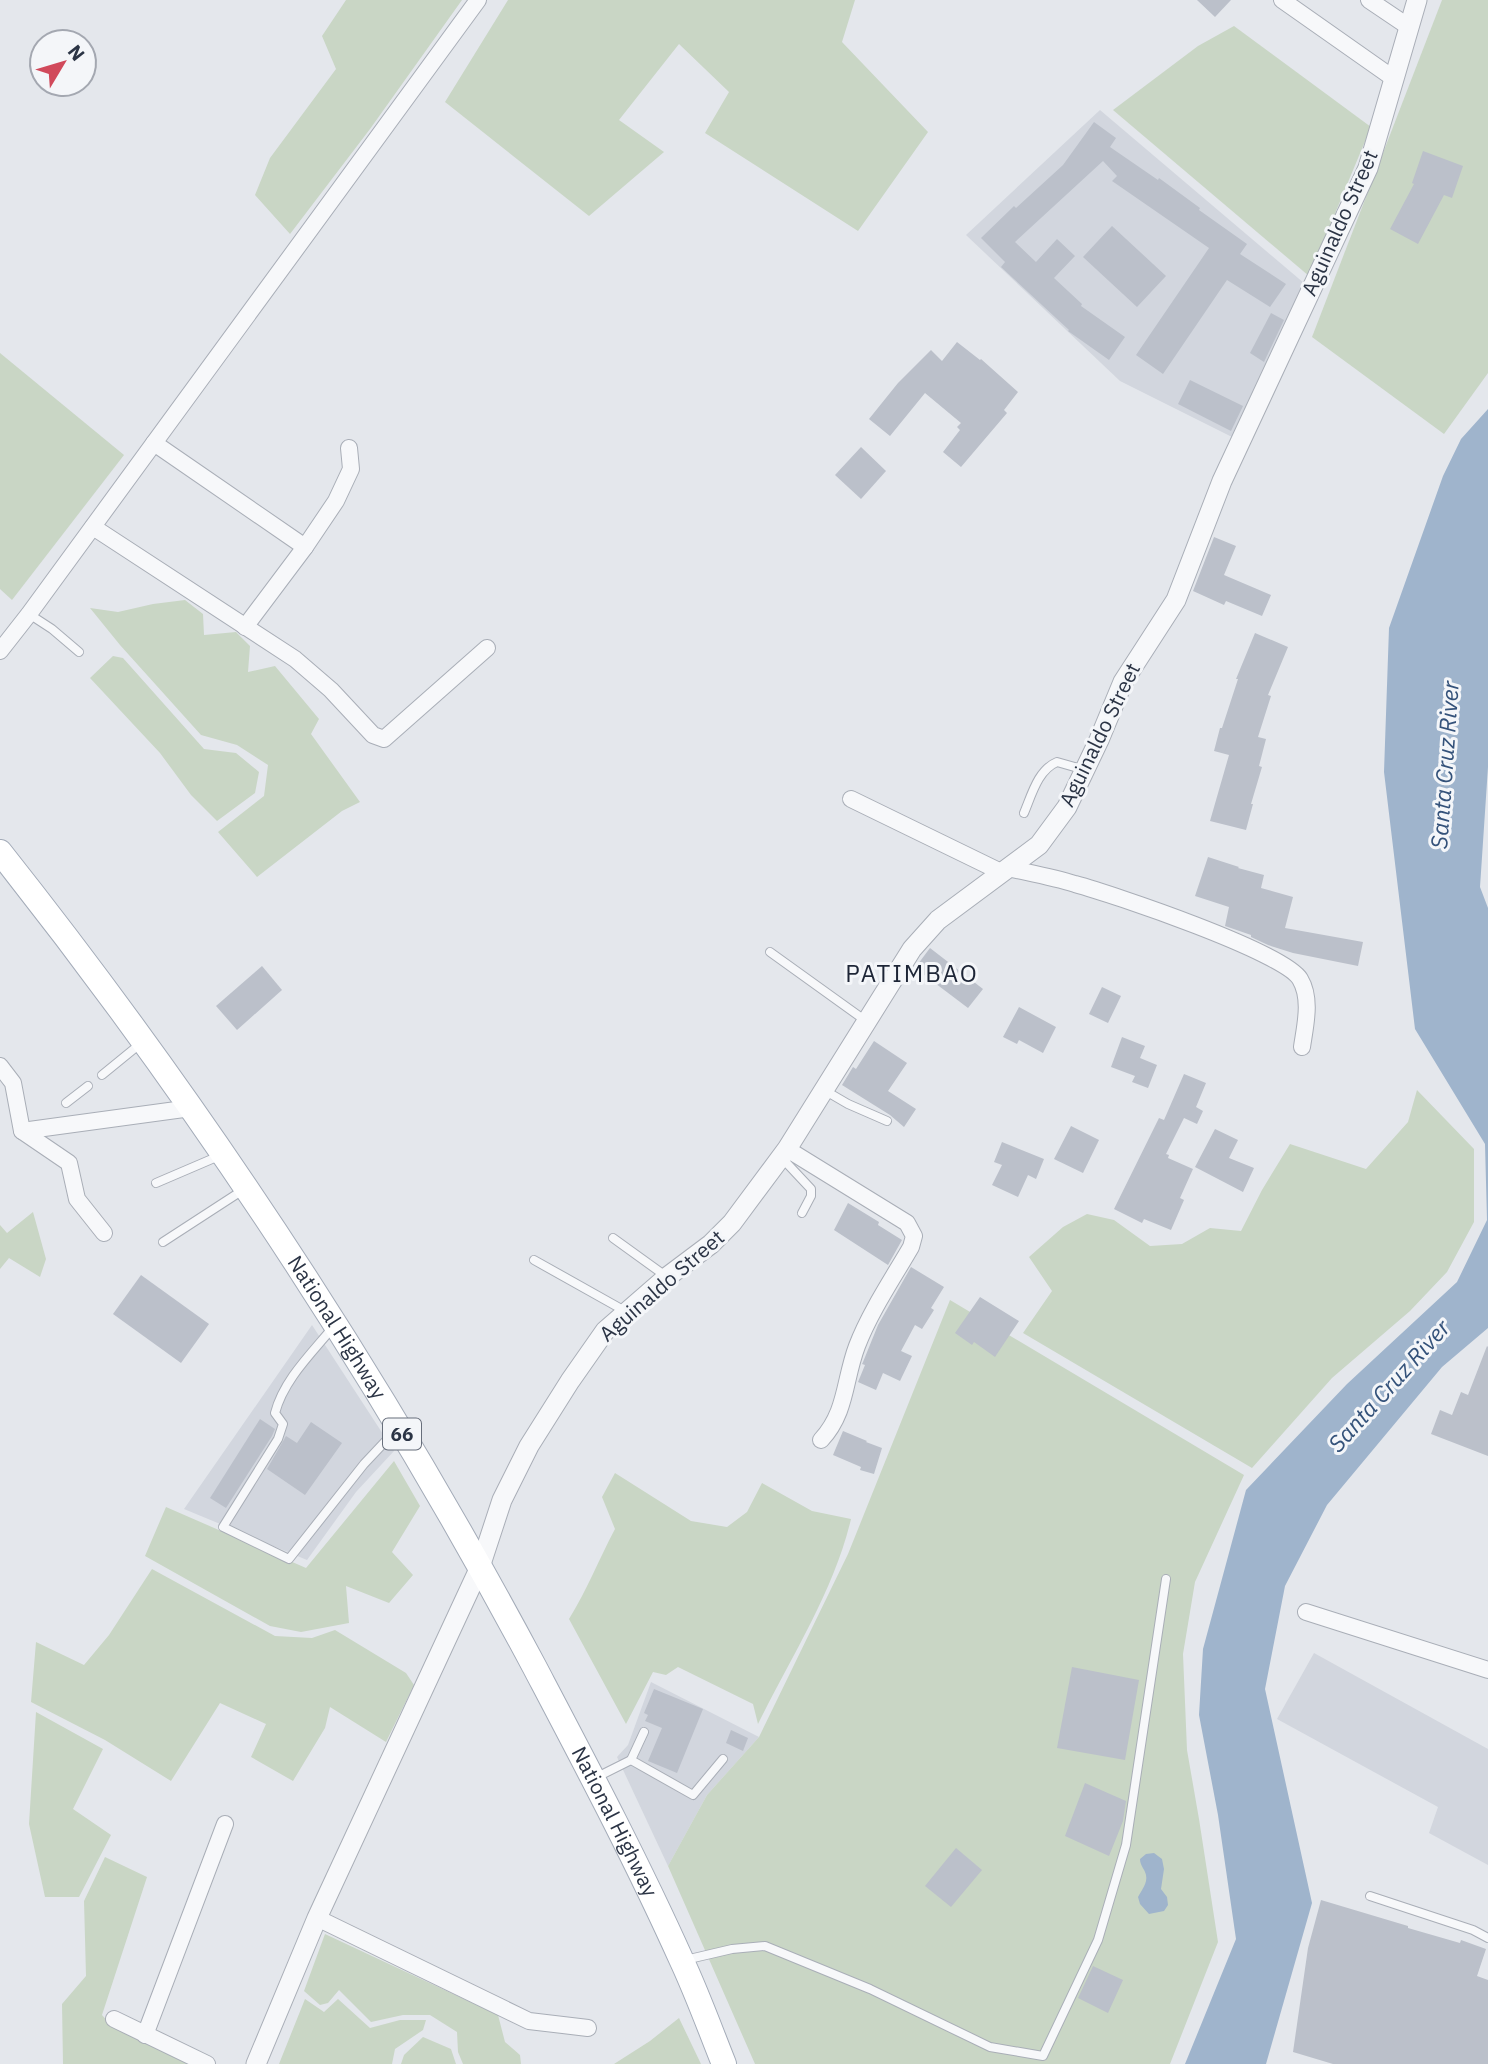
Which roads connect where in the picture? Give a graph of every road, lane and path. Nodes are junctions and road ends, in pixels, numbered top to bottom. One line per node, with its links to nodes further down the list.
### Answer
1 (478, 0): 7 (street)
2 (1282, 0): 6 (street)
3 (1369, 0): 5 (street)
4 (1417, 0): 5 (street, Aguinaldo Street)
5 (1409, 27): 6 (street, Aguinaldo Street)
6 (1393, 78): 16 (street, Aguinaldo Street)
7 (154, 443): 9 (street); 10 (street)
8 (349, 448): 10 (street)
9 (93, 527): 11 (street); 12 (street)
10 (304, 547): 12 (street)
11 (29, 614): 14 (street); 15 (lane)
12 (245, 627): 13 (street)
13 (487, 648)
14 (0, 651)
15 (79, 652)
16 (1085, 770): 18 (lane); 20 (street, Aguinaldo Street)
17 (851, 799): 20 (street)
18 (1024, 813)
19 (0, 852): 23 (main road, National Highway / 66)
20 (1004, 870): 22 (street, Aguinaldo Street); 24 (street)
21 (769, 952): 22 (lane)
22 (866, 1021): 28 (street, Aguinaldo Street)
23 (144, 1040): 26 (lane); 30 (main road, National Highway / 66)
24 (1302, 1047)
25 (0, 1066): 32 (street)
26 (102, 1075)
27 (88, 1086): 29 (lane)
28 (824, 1090): 31 (lane); 33 (street, Aguinaldo Street)
29 (66, 1103)
30 (191, 1108): 32 (street); 34 (main road, National Highway / 66)
31 (887, 1121)
32 (22, 1131): 38 (street)
33 (784, 1153): 37 (lane); 42 (street, Aguinaldo Street); 46 (street)
34 (222, 1154): 35 (lane); 36 (main road, National Highway / 66)
35 (156, 1183)
36 (246, 1189): 40 (lane); 44 (main road, National Highway / 66)
37 (802, 1213)
38 (104, 1233)
39 (613, 1238): 42 (lane)
40 (163, 1242)
41 (534, 1260): 43 (lane)
42 (667, 1277): 43 (street, Aguinaldo Street)
43 (628, 1312): 47 (street, Aguinaldo Street)
44 (336, 1324): 45 (main road, National Highway / 66); 45 (lane)
45 (398, 1427): 47 (main road, National Highway / 66)
46 (821, 1440)
47 (480, 1567): 54 (main road, National Highway / 66); 57 (street, Aguinaldo Street)
48 (1166, 1579): 59 (lane)
49 (1306, 1612): 50 (street)
50 (1488, 1670)
51 (644, 1732): 53 (lane)
52 (723, 1759): 53 (lane)
53 (632, 1760): 54 (lane)
54 (594, 1779): 59 (main road, National Highway / 66)
55 (225, 1824): 62 (street)
56 (1370, 1896): 58 (lane)
57 (317, 1918): 61 (street); 65 (street, Aguinaldo Street)
58 (1488, 1938)
59 (682, 1961): 66 (main road, National Highway / 66)
60 (114, 2019): 62 (street)
61 (588, 2028)
62 (145, 2035): 63 (street)
63 (178, 2058): 64 (street)
64 (206, 2064)
65 (256, 2064)
66 (724, 2064)

